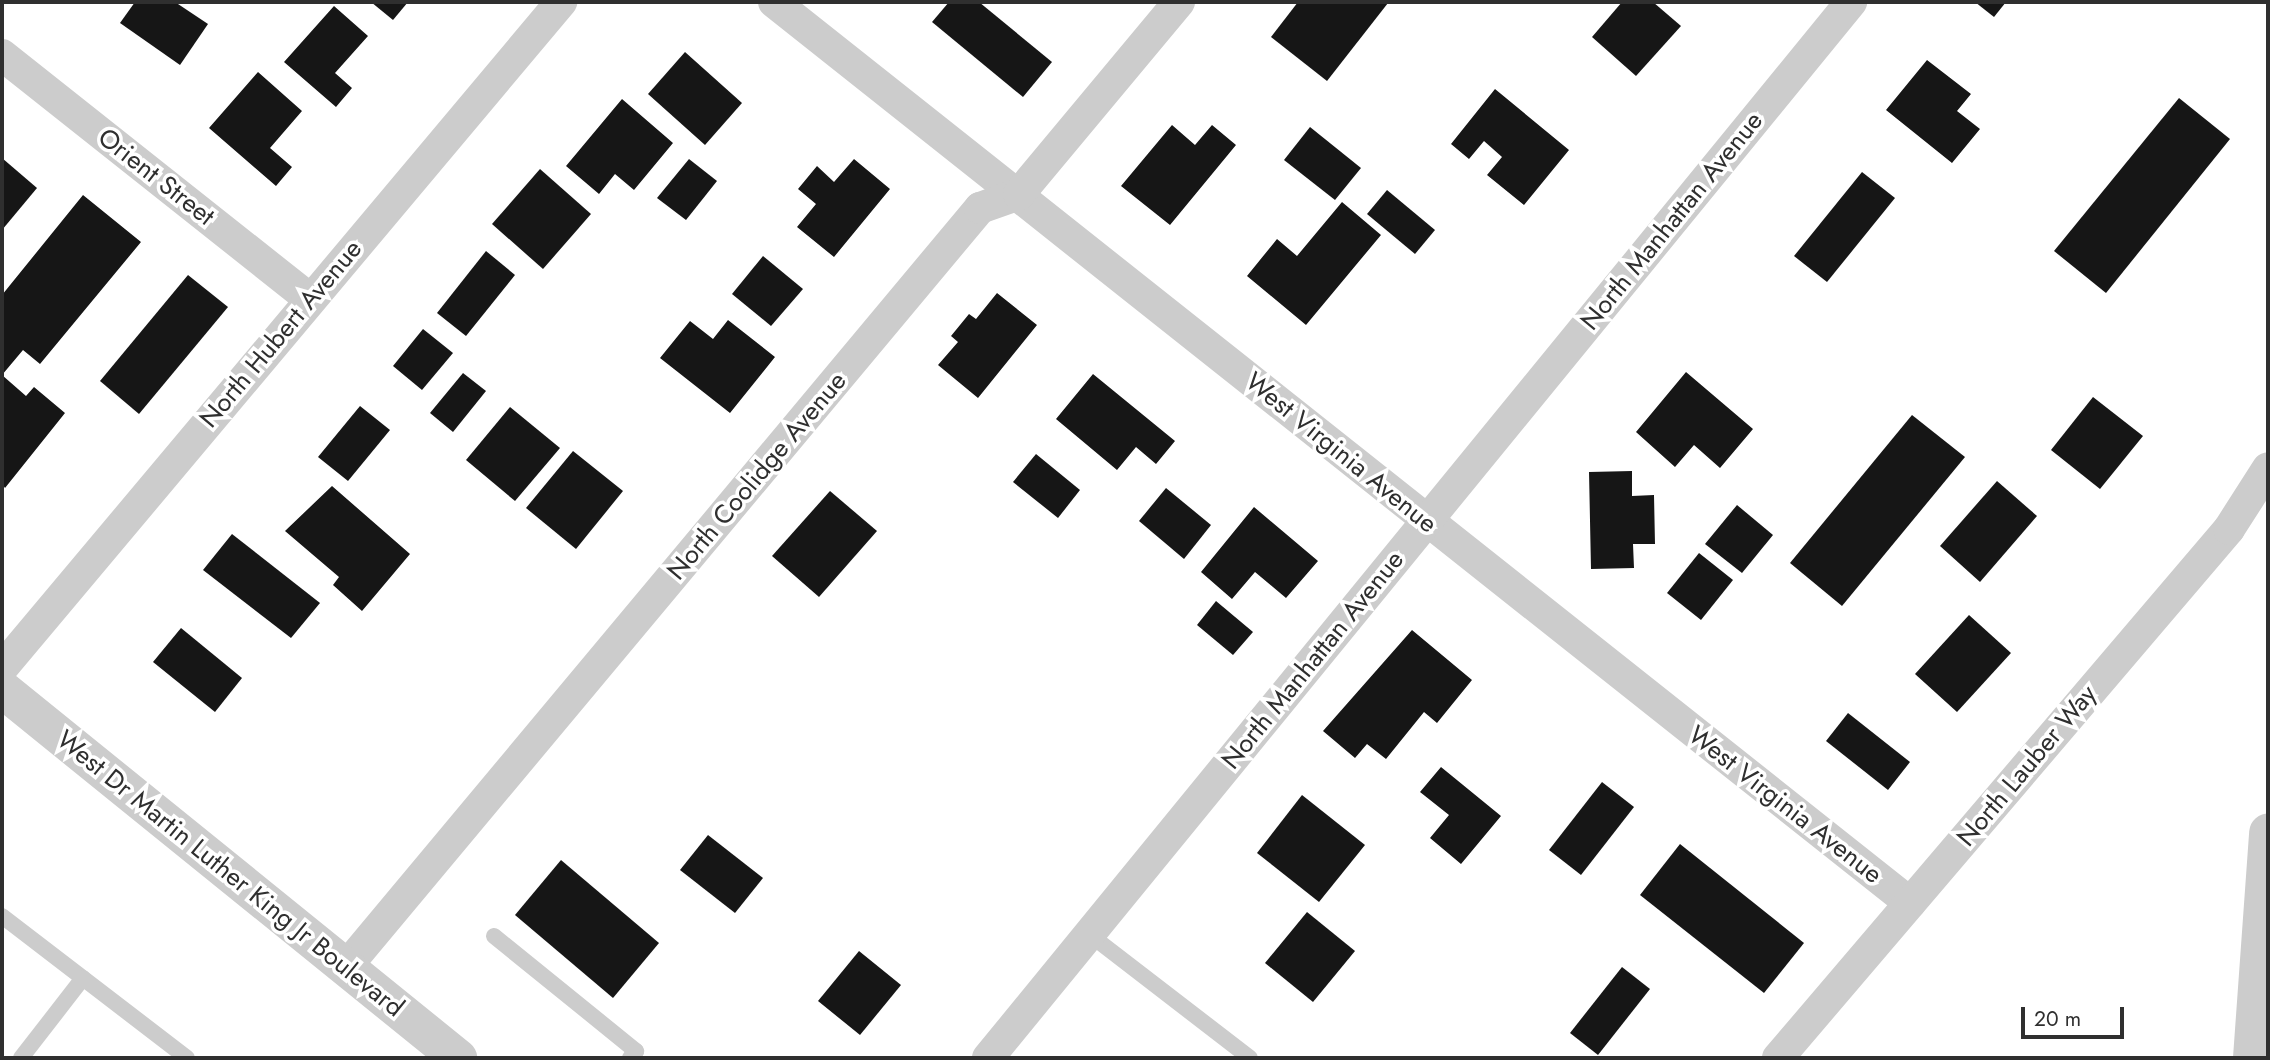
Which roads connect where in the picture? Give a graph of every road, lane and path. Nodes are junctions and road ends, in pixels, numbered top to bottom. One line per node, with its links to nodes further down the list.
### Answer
1 (561, 2): 7 (street, North Hubert Avenue)
2 (774, 2): 6 (street, West Virginia Avenue)
3 (1180, 2): 6 (street)
4 (1851, 2): 9 (street, North Manhattan Avenue)
5 (2, 55): 7 (street, Orient Street)
6 (1019, 194): 9 (street, West Virginia Avenue); 17 (street, North Coolidge Avenue)
7 (310, 299): 10 (street, North Hubert Avenue)
8 (2268, 468): 13 (street, North Lauber Way)
9 (1425, 522): 13 (street, West Virginia Avenue); 15 (street, North Manhattan Avenue)
10 (2, 667)
11 (2, 689): 17 (street, West Dr Martin Luther King Jr Boulevard)
12 (2268, 833): 26 (street)
13 (1910, 903): 25 (street, North Lauber Way)
14 (2, 916): 18 (lane)
15 (1089, 934): 23 (street, North Manhattan Avenue); 24 (lane)
16 (494, 936): 22 (lane)
17 (346, 967): 21 (street, West Dr Martin Luther King Jr Boulevard)
18 (83, 978): 19 (lane); 20 (lane)
19 (21, 1058)
20 (187, 1058)
21 (458, 1058)
22 (630, 1058)
23 (988, 1058)
24 (1250, 1058)
25 (1778, 1058)
26 (2252, 1058)

